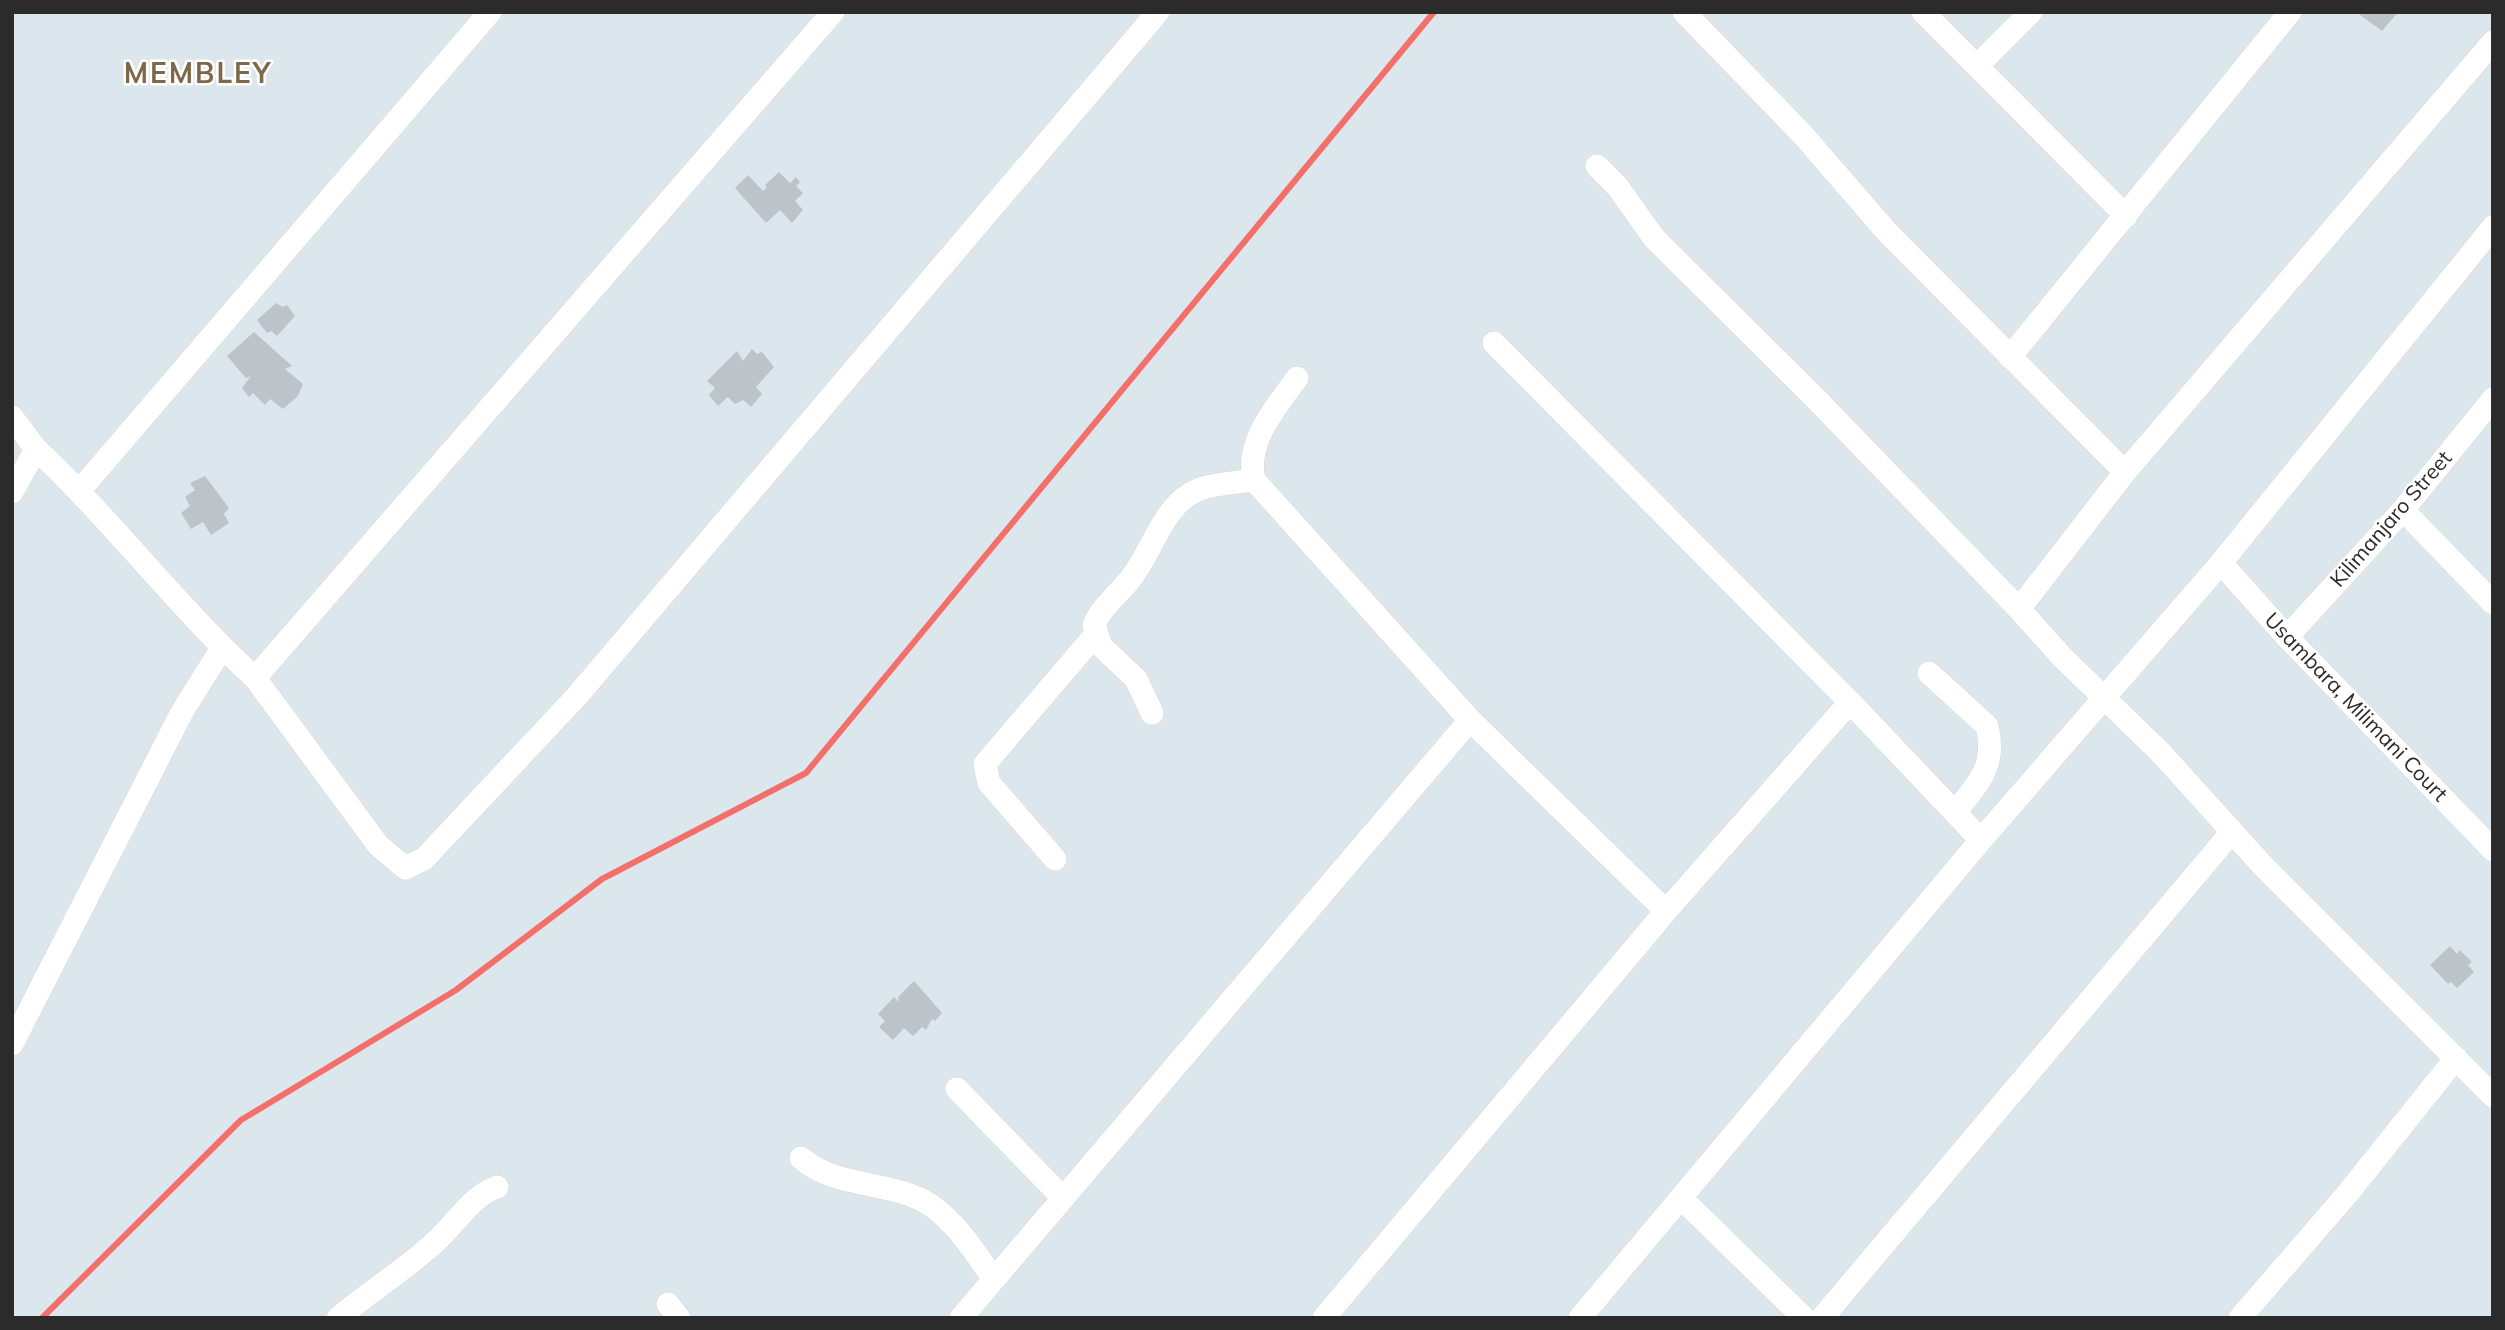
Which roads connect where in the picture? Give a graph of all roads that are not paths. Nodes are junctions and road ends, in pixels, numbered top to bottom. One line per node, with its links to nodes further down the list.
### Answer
1 (490, 12): 21 (street)
2 (832, 12): 31 (street)
3 (1158, 12): 31 (street)
4 (1684, 12): 14 (street)
5 (1923, 12): 9 (street)
6 (2031, 12): 9 (street)
7 (2290, 12): 11 (street)
8 (2493, 42): 19 (street)
9 (1977, 66): 11 (street)
10 (1597, 166): 26 (street)
11 (2126, 216): 14 (street)
12 (2493, 227): 24 (street)
13 (1494, 343): 33 (street)
14 (2010, 357): 19 (street)
15 (1297, 378): 20 (street)
16 (2493, 399): 23 (street, Kilimanjaro Street)
17 (12, 417): 18 (street)
18 (36, 449): 21 (street); 22 (street)
19 (2125, 471): 26 (street)
20 (1254, 480): 27 (street); 35 (street)
21 (80, 490): 29 (street)
22 (12, 492)
23 (2403, 510): 25 (street); 28 (street, Kilimanjaro Street)
24 (2221, 563): 28 (street, Usambara, Milimani Court); 32 (street)
25 (2493, 603)
26 (2019, 609): 32 (street)
27 (1095, 635): 34 (street); 40 (street)
28 (2287, 636): 39 (street, Usambara, Milimani Court)
29 (222, 648): 31 (street); 42 (street)
30 (1929, 673): 36 (street)
31 (255, 678)
32 (2105, 697): 37 (street); 38 (street)
33 (1850, 702): 36 (street); 41 (street)
34 (1152, 713)
35 (1470, 720): 41 (street); 48 (street)
36 (1955, 813): 38 (street)
37 (2231, 833): 43 (street); 56 (street)
38 (1981, 840): 49 (street)
39 (2493, 850)
40 (1055, 859)
41 (1667, 911): 53 (street)
42 (12, 1044)
43 (2456, 1058): 45 (street); 57 (street)
44 (957, 1089): 48 (street)
45 (2493, 1096)
46 (801, 1158): 50 (street)
47 (497, 1187): 51 (street)
48 (1063, 1198): 50 (street)
49 (1681, 1198): 54 (street); 55 (street)
50 (994, 1279): 52 (street)
51 (338, 1318)
52 (961, 1318)
53 (1324, 1318)
54 (1580, 1318)
55 (1804, 1318)
56 (1822, 1318)
57 (2240, 1318)

